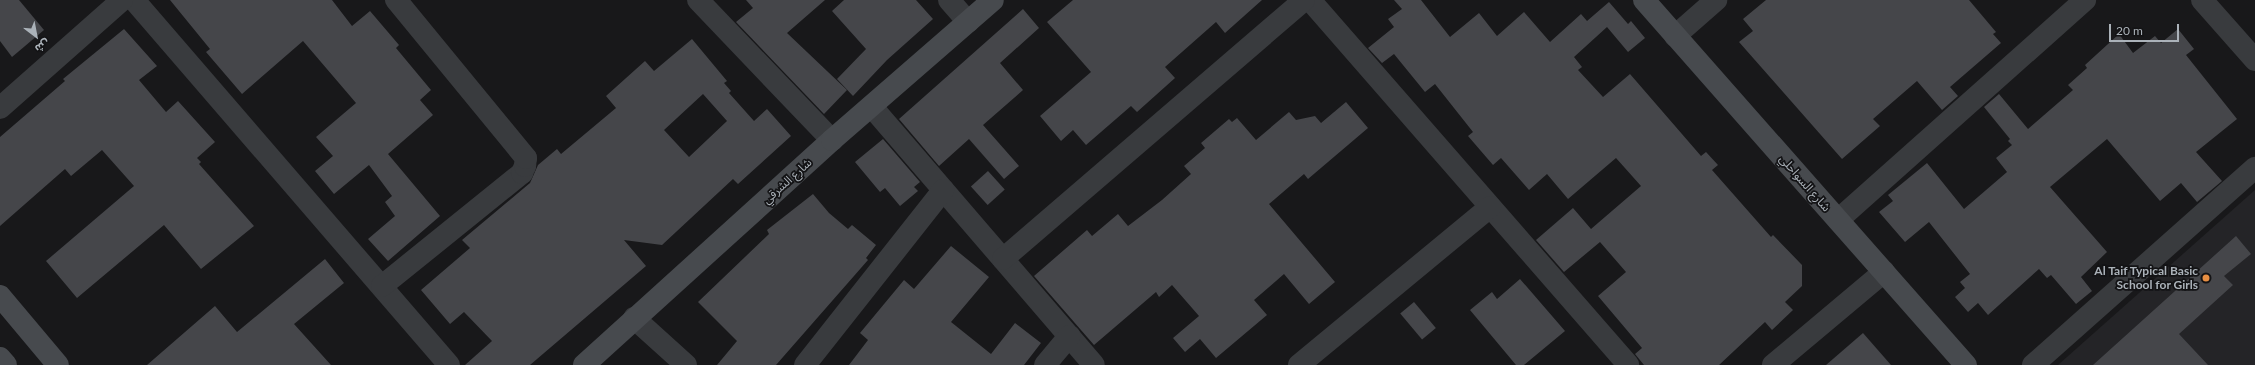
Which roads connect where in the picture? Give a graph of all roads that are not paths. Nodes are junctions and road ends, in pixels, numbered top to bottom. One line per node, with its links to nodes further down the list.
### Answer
1 (122, 0): 17 (street)
2 (134, 0): 25 (street)
3 (698, 0): 18 (street)
4 (949, 0): 13 (street)
5 (993, 0): 13 (street, شارع الشرقي)
6 (1304, 0): 23 (street)
7 (1310, 0): 21 (street)
8 (1644, 0): 14 (street, شارع السواحلي)
9 (1716, 0): 14 (street)
10 (2085, 0): 22 (street)
11 (2202, 0): 15 (street)
12 (400, 1): 25 (street)
13 (968, 22): 16 (street, شارع الشرقي)
14 (1675, 36): 22 (street, شارع السواحلي)
15 (2255, 60)
16 (872, 107): 18 (street, شارع الشرقي); 20 (street)
17 (0, 108)
18 (832, 140): 27 (street, شارع الشرقي)
19 (2255, 168): 42 (street)
20 (944, 190): 23 (street); 35 (street)
21 (1490, 207): 38 (street); 39 (street)
22 (1838, 220): 24 (street, شارع السواحلي)
23 (1003, 259): 28 (street)
24 (1884, 272): 40 (street); 41 (street, شارع السواحلي)
25 (382, 286): 32 (street)
26 (0, 296): 31 (street)
27 (634, 318): 33 (street, شارع الشرقي); 34 (street)
28 (1069, 336): 36 (street); 37 (street)
29 (0, 358): 30 (street)
30 (6, 365)
31 (58, 365)
32 (449, 365)
33 (584, 365)
34 (686, 365)
35 (805, 365)
36 (1045, 365)
37 (1094, 365)
38 (1299, 365)
39 (1628, 365)
40 (1772, 365)
41 (1966, 365)
42 (2033, 365)

